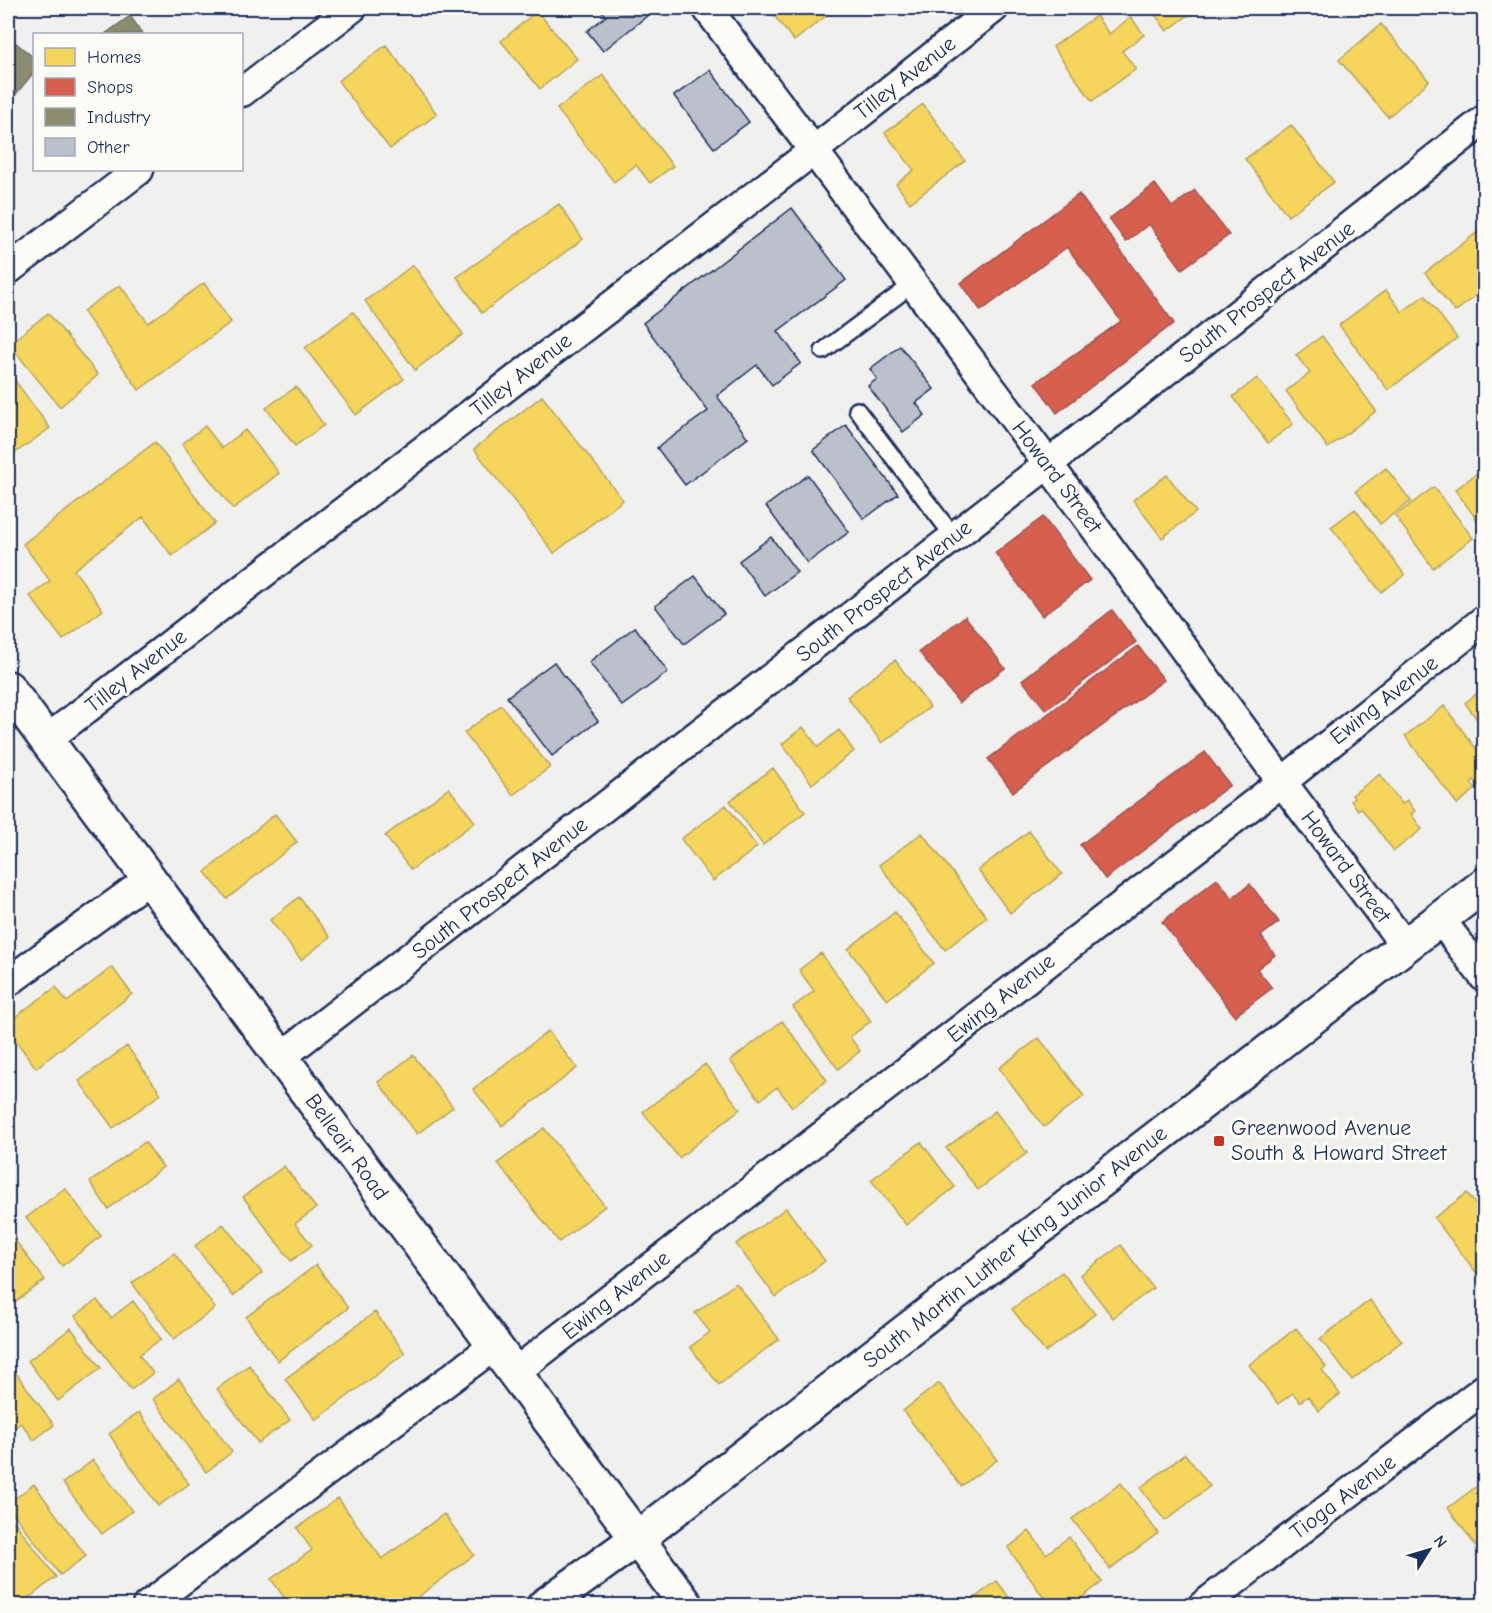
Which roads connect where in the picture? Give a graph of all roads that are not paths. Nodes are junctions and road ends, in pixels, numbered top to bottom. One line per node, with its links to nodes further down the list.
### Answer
1 (352, 8): 4 (street)
2 (707, 8): 6 (street, Howard Street)
3 (994, 8): 6 (street, Tilley Avenue)
4 (243, 91)
5 (1485, 120): 12 (street, South Prospect Avenue)
6 (813, 151): 9 (street, Howard Street); 16 (street, Tilley Avenue)
7 (138, 171): 8 (street)
8 (8, 270)
9 (913, 284): 10 (lane); 12 (street, Howard Street)
10 (823, 351)
11 (857, 410): 13 (lane)
12 (1048, 464): 13 (street, South Prospect Avenue); 17 (street, Howard Street)
13 (954, 537): 24 (street, South Prospect Avenue)
14 (1485, 620): 17 (street, Ewing Avenue)
15 (8, 688): 16 (street, Belleair Road)
16 (46, 740): 18 (street, Belleair Road)
17 (1281, 782): 21 (street, Howard Street); 26 (street, Ewing Avenue)
18 (149, 879): 23 (street); 24 (street, Belleair Road)
19 (1485, 885): 20 (street, South Martin Luther King Junior Avenue)
20 (1441, 920): 21 (street, South Martin Luther King Junior Avenue); 22 (street)
21 (1407, 946): 28 (street, South Martin Luther King Junior Avenue)
22 (1485, 977)
23 (8, 982)
24 (281, 1057): 25 (street, Belleair Road)
25 (494, 1346): 26 (street, Belleair Road); 29 (street)
26 (514, 1373): 28 (street, Belleair Road)
27 (1485, 1389): 32 (street, Tioga Avenue)
28 (638, 1538): 30 (street, South Martin Luther King Junior Avenue); 31 (street, Belleair Road)
29 (147, 1605)
30 (544, 1605)
31 (687, 1605)
32 (1202, 1605)

